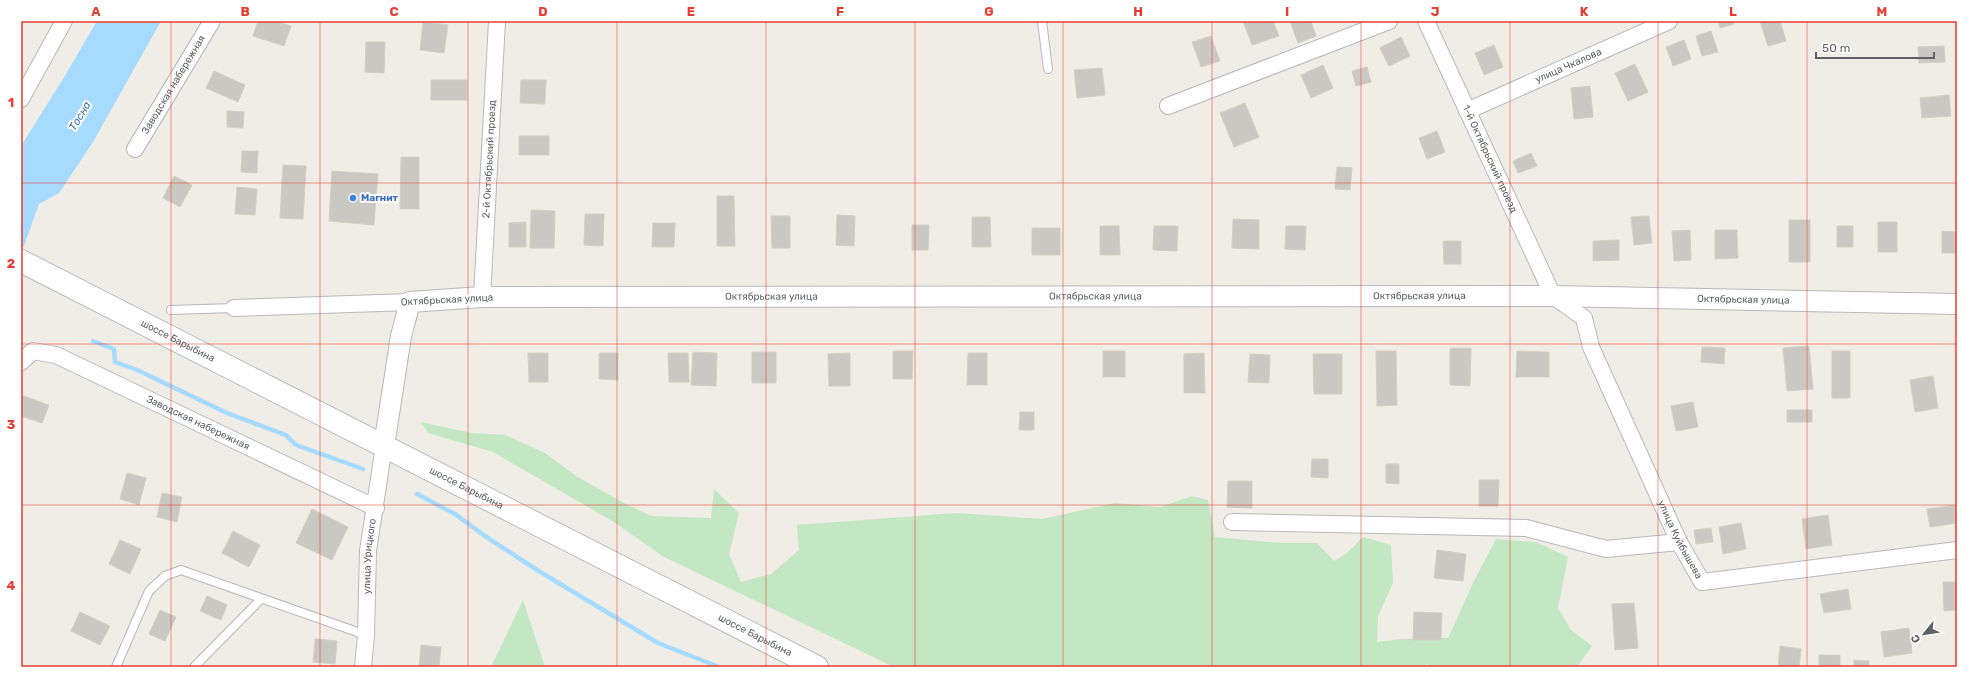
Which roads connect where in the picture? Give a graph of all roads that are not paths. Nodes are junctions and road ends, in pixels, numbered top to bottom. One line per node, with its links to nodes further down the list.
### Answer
1 (64, 21): 9 (street)
2 (212, 21): 12 (street, Заводская набережная)
3 (1042, 21): 8 (lane)
4 (1389, 21): 10 (street)
5 (1426, 21): 11 (street, 1-й Октябрьский проезд)
6 (1669, 21): 11 (street, улица Чкалова)
7 (494, 22): 15 (street, 2-й Октябрьский проезд)
8 (1048, 69)
9 (21, 99)
10 (1168, 106)
11 (1467, 111): 14 (street, 1-й Октябрьский проезд)
12 (135, 149)
13 (21, 261): 21 (main road, шоссе Барыбина)
14 (1552, 296): 15 (street, Октябрьская улица); 17 (street, Октябрьская улица); 24 (street, улица Куйбышева)
15 (482, 297): 16 (street, Октябрьская улица)
16 (410, 302): 18 (street, Октябрьская улица); 21 (street)
17 (1957, 304)
18 (234, 308): 19 (lane)
19 (171, 310)
20 (21, 362): 22 (street, Заводская набережная)
21 (384, 446): 22 (street, улица Урицкого); 31 (main road, шоссе Барыбина)
22 (376, 508): 27 (street, улица Урицкого)
23 (1232, 522): 24 (street)
24 (1679, 542): 25 (street, улица Куйбышева)
25 (1957, 550)
26 (261, 598): 27 (lane); 28 (lane); 29 (lane)
27 (366, 635): 30 (street, улица Урицкого)
28 (116, 667)
29 (194, 667)
30 (363, 667)
31 (817, 667)

